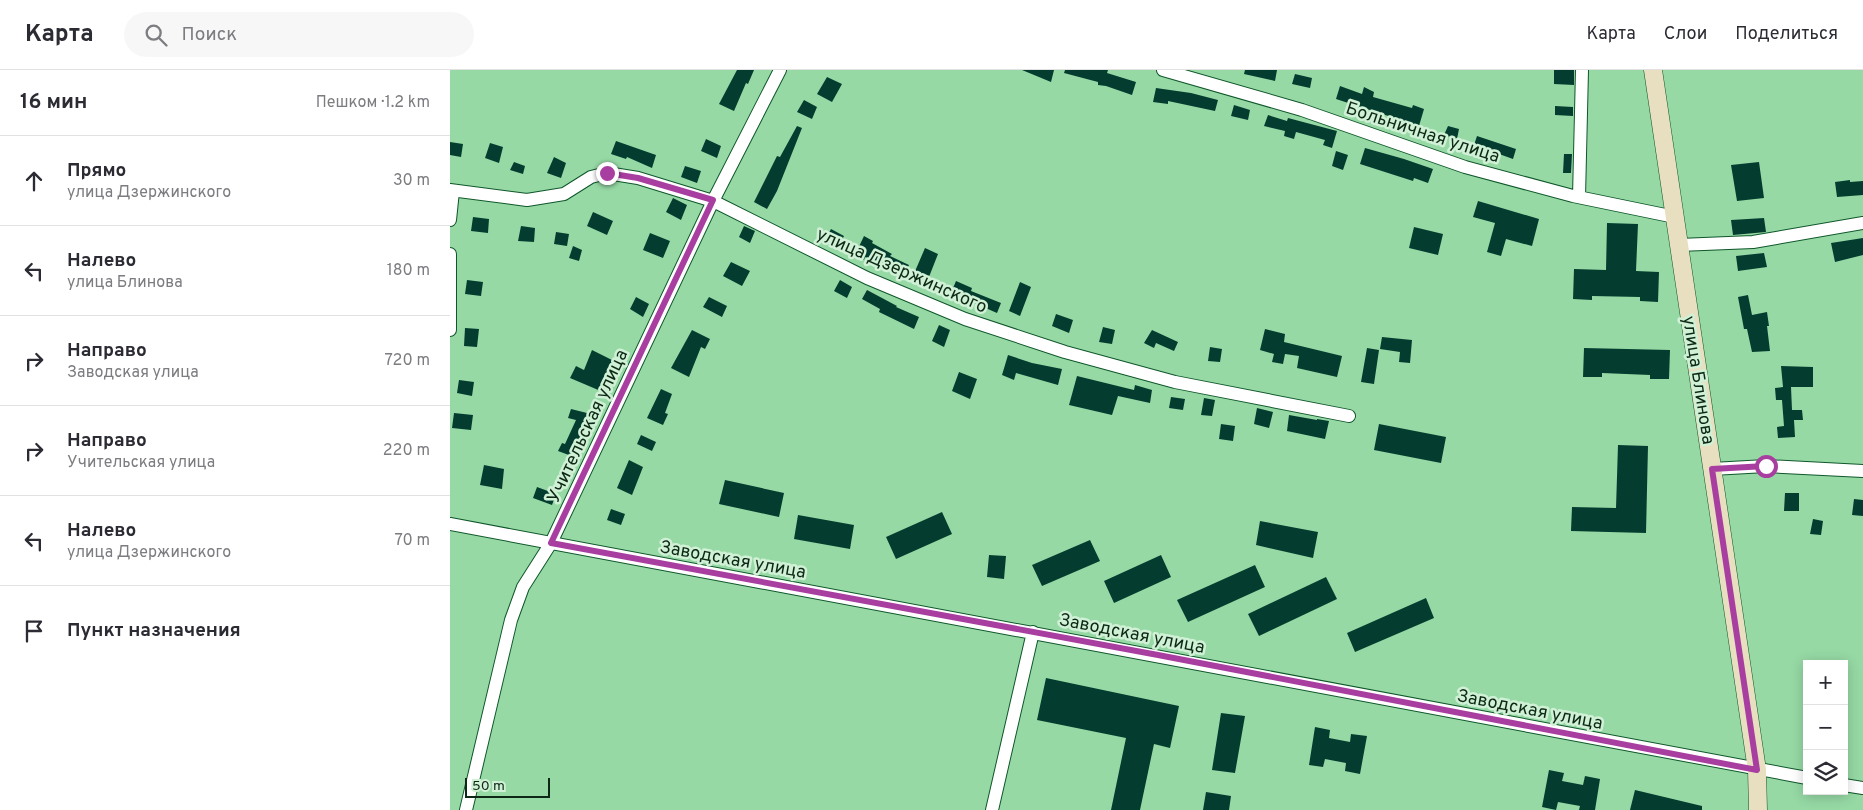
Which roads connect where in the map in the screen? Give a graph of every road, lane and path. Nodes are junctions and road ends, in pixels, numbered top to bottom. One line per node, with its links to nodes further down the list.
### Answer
1 (780, 70): 7 (street, Учительская улица)
2 (1163, 70): 6 (street, Больничная улица)
3 (1582, 70): 6 (street)
4 (1653, 70): 8 (main road, улица Блинова)
5 (452, 190): 7 (street, улица Дзержинского); 9 (street)
6 (1579, 197): 8 (street, Больничная улица)
7 (713, 200): 14 (street, улица Дзержинского); 18 (street, Учительская улица)
8 (1675, 217): 11 (main road, улица Блинова)
9 (450, 220)
10 (1863, 223): 11 (street)
11 (1679, 245): 15 (main road, улица Блинова)
12 (450, 254): 13 (street)
13 (450, 330)
14 (1349, 416)
15 (1712, 469): 16 (street); 20 (main road, улица Блинова)
16 (1863, 471)
17 (450, 524): 18 (street, Заводская улица)
18 (551, 543): 19 (street, Заводская улица); 24 (street, Учительская улица)
19 (1033, 632): 20 (street, Заводская улица); 25 (street)
20 (1757, 770): 21 (street, Заводская улица); 26 (main road, улица Блинова)
21 (1803, 777)
22 (1848, 786): 23 (street)
23 (1863, 788)
24 (466, 810)
25 (992, 810)
26 (1758, 810)

